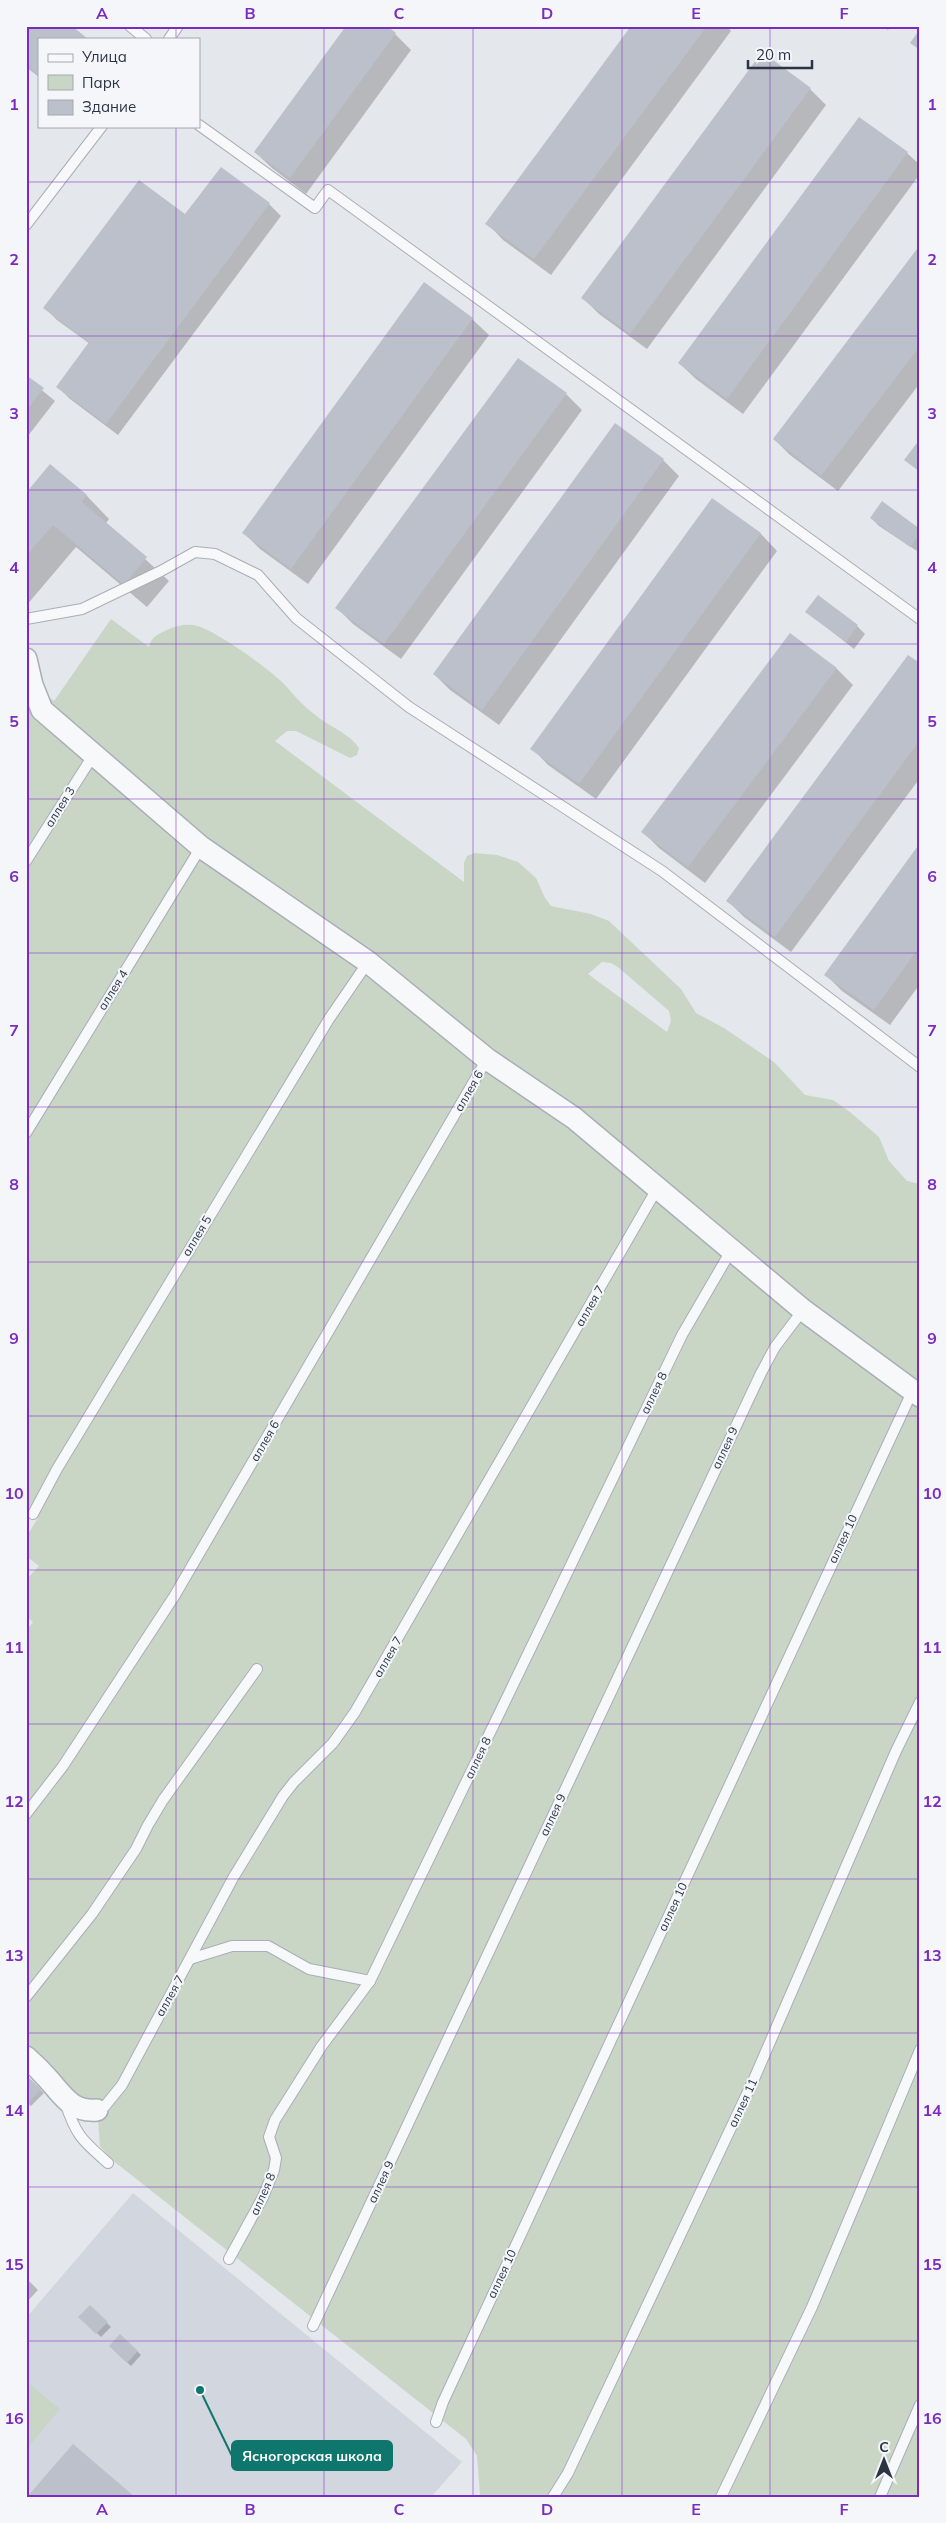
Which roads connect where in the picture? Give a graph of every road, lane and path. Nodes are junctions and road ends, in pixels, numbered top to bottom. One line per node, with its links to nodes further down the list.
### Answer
1 (130, 26): 3 (lane)
2 (178, 26): 4 (lane)
3 (145, 38)
4 (170, 38)
5 (200, 126): 9 (lane)
6 (100, 128): 7 (lane)
7 (26, 226)
8 (26, 619): 16 (lane)
9 (920, 619)
10 (26, 660): 11 (street)
11 (94, 754): 12 (street); 13 (lane, аллея 3)
12 (201, 847): 14 (street); 17 (lane, аллея 4)
13 (26, 861)
14 (368, 962): 15 (street); 22 (lane, аллея 5)
15 (487, 1059): 18 (street); 25 (lane, аллея 6)
16 (920, 1067)
17 (26, 1133)
18 (658, 1187): 19 (street); 26 (lane, аллея 7)
19 (732, 1249): 20 (street); 27 (lane, аллея 8)
20 (802, 1310): 21 (street); 35 (lane, аллея 9)
21 (916, 1394): 37 (lane, аллея 10)
22 (33, 1514)
23 (257, 1669): 28 (lane)
24 (920, 1702): 38 (lane, аллея 11)
25 (26, 1814)
26 (190, 1959): 27 (lane); 32 (lane, аллея 7)
27 (370, 1981): 34 (lane, аллея 8)
28 (26, 1997)
29 (920, 2050): 39 (lane)
30 (26, 2057): 31 (street)
31 (65, 2101): 32 (street); 33 (lane)
32 (97, 2110)
33 (108, 2163)
34 (229, 2259)
35 (313, 2326)
36 (920, 2405): 40 (lane)
37 (436, 2422)
38 (553, 2497)
39 (721, 2497)
40 (880, 2497)

